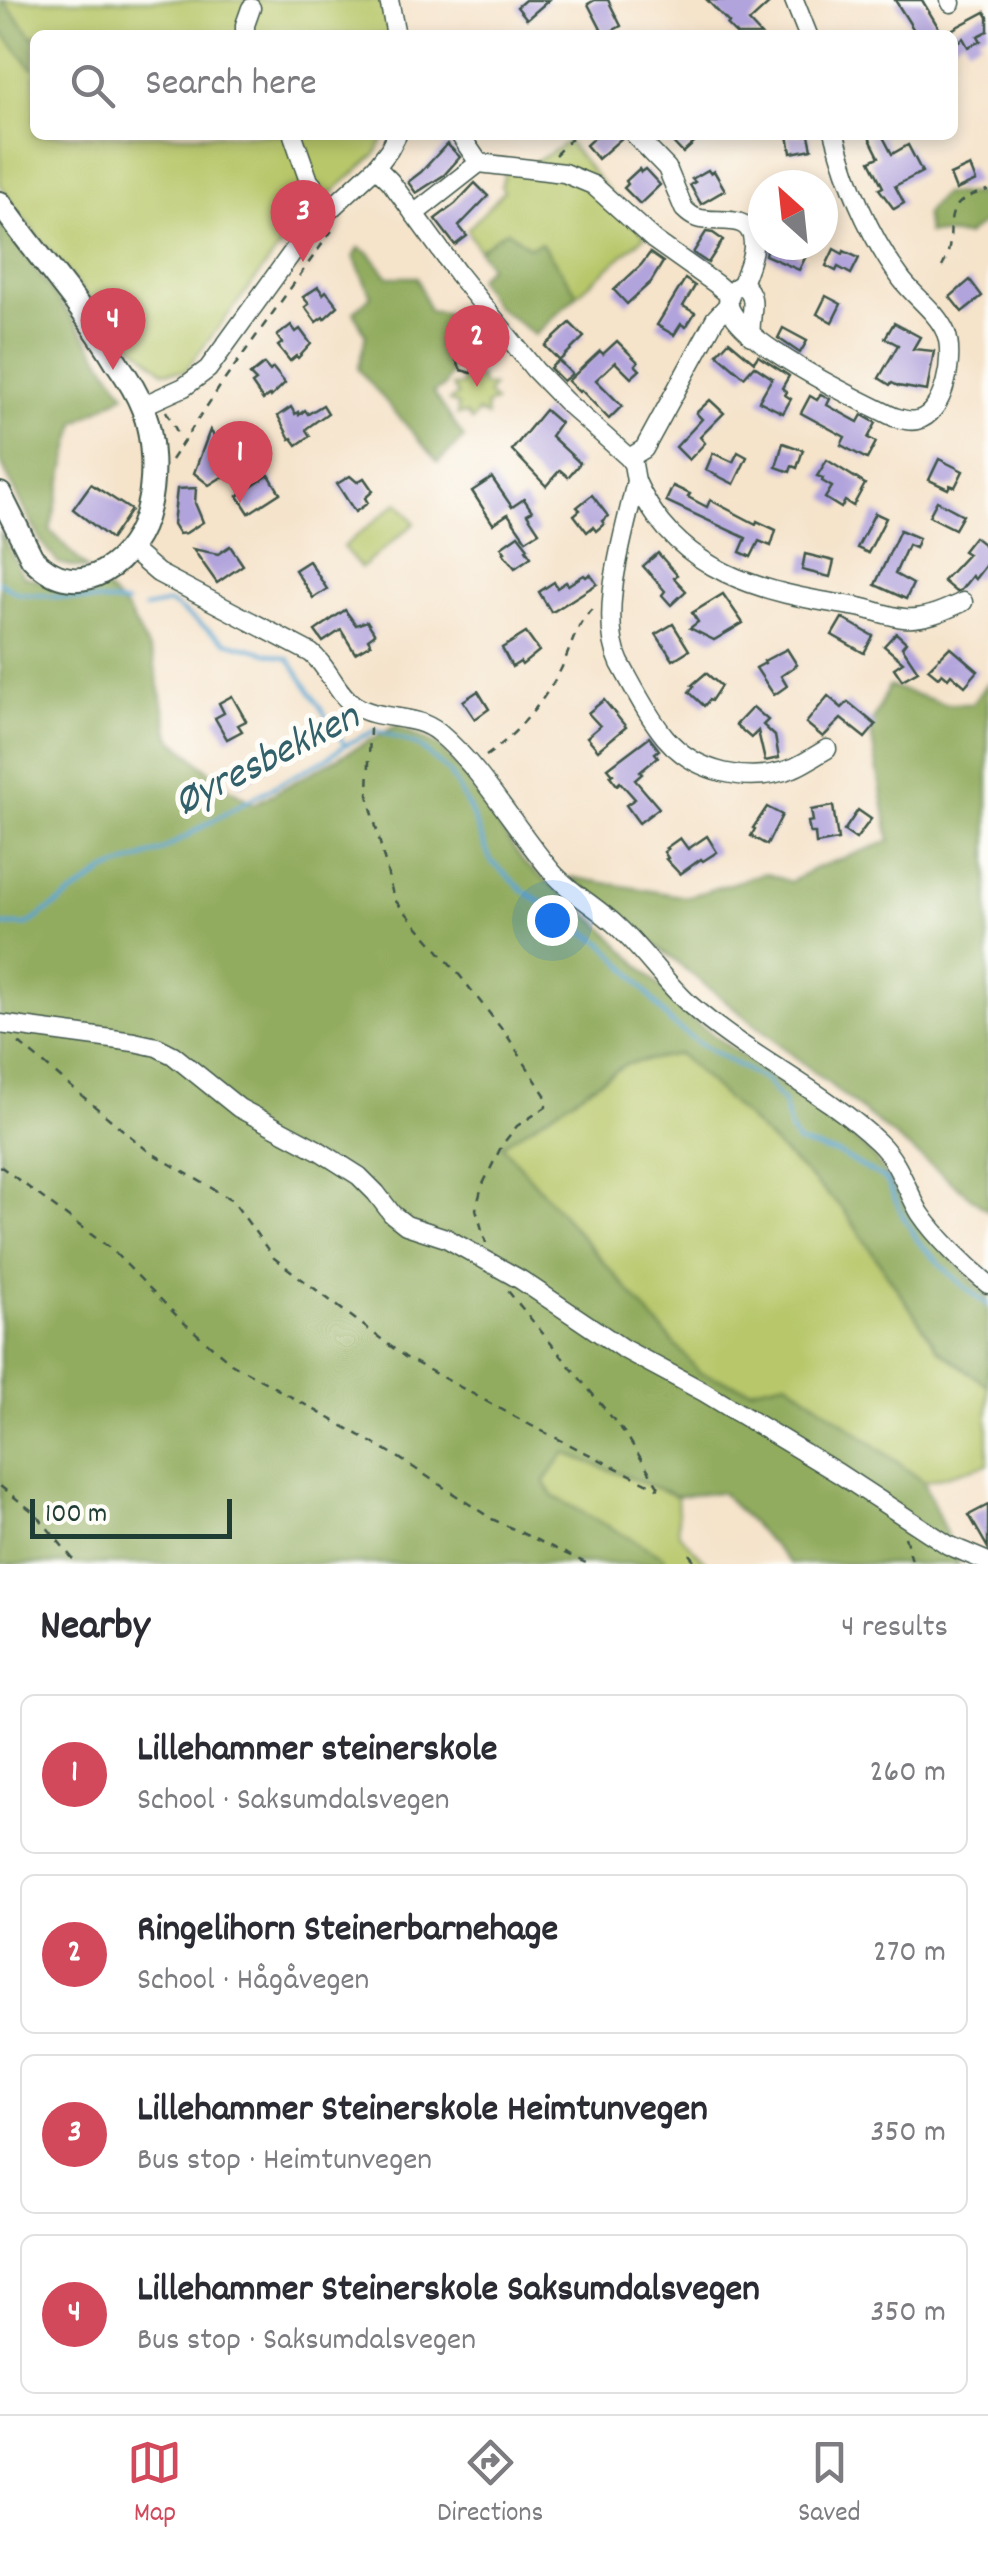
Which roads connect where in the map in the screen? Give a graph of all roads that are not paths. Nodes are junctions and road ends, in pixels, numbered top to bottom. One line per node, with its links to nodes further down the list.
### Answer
1 (389, 0): 5 (street)
2 (794, 0): 6 (street)
3 (251, 8): 4 (street)
4 (246, 30)
5 (395, 30)
6 (806, 30)
7 (294, 140): 15 (street)
8 (394, 140): 13 (street)
9 (464, 140): 12 (street)
10 (640, 140): 17 (street)
11 (836, 140): 17 (street)
12 (479, 162): 16 (street); 17 (street)
13 (376, 167): 15 (street); 16 (street)
14 (0, 203): 18 (main road)
15 (331, 208): 18 (street)
16 (414, 214): 19 (street)
17 (733, 295): 19 (street)
18 (142, 406): 22 (main road)
19 (629, 458): 20 (street)
20 (636, 481): 23 (street); 24 (street)
21 (0, 494): 22 (main road)
22 (130, 549): 26 (street)
23 (963, 602)
24 (827, 748)
25 (0, 1024): 27 (street)
26 (988, 1284)
27 (988, 1562)

